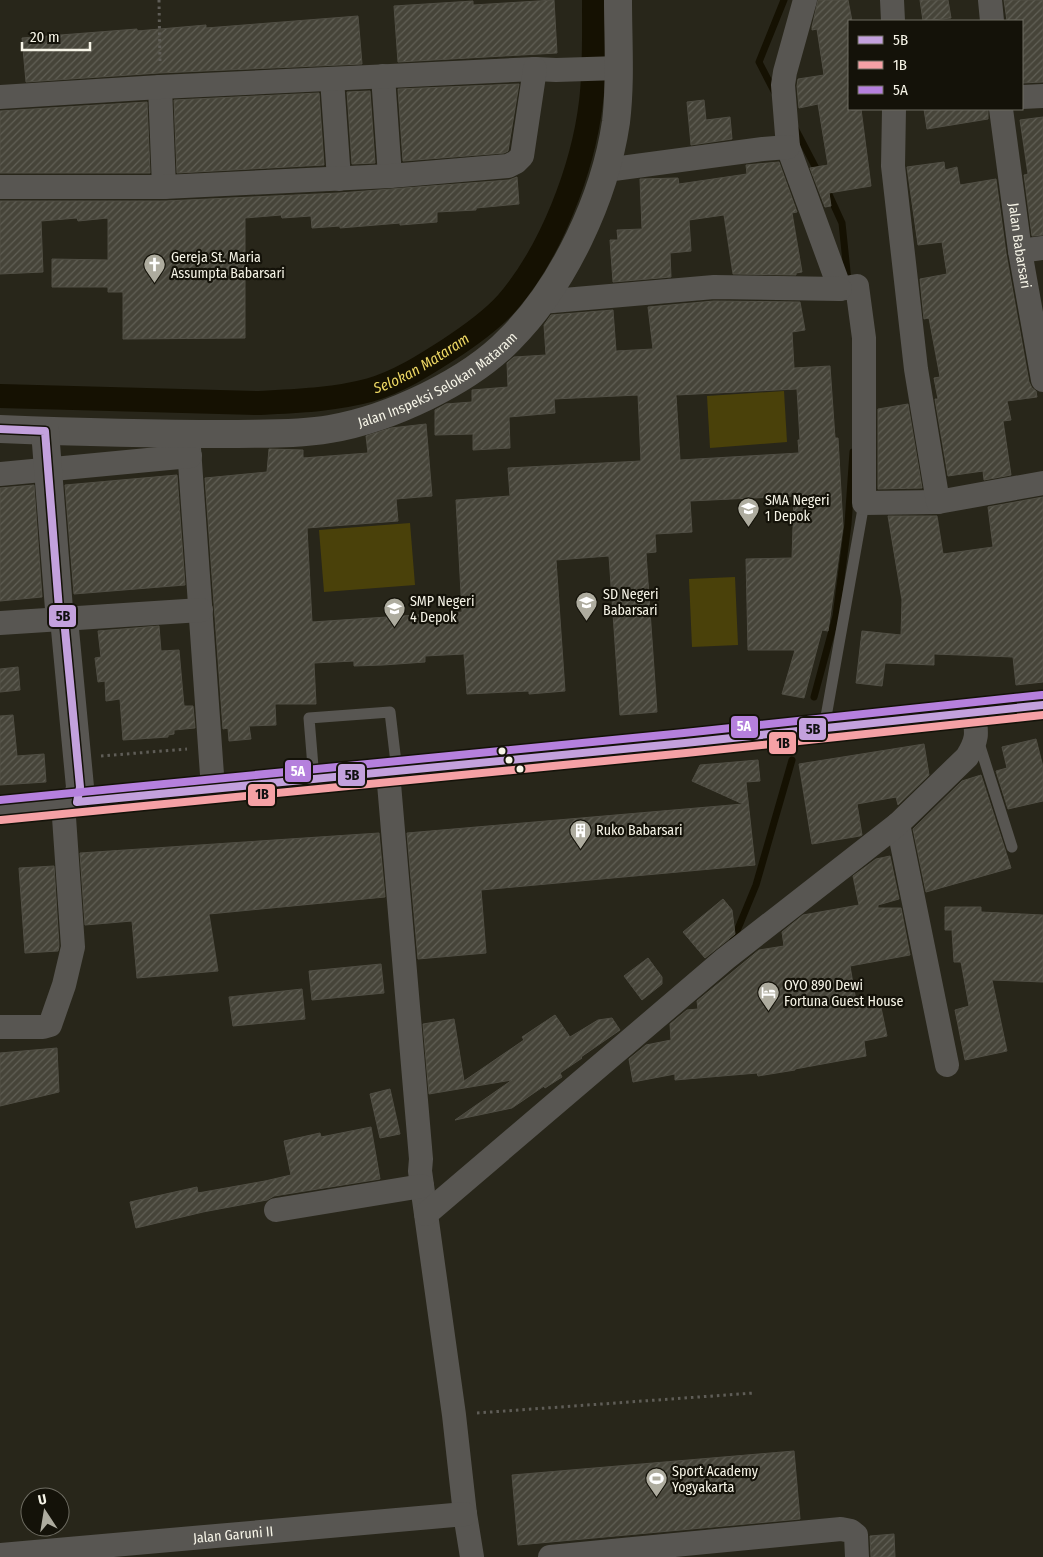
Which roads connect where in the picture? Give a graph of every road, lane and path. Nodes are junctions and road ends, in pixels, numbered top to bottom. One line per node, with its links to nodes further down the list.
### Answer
1 (160, 0): 12 (path)
2 (618, 0): 8 (street, Jalan Inspeksi Selokan Mataram)
3 (805, 0): 18 (street)
4 (892, 0): 6 (street)
5 (990, 0): 7 (street)
6 (893, 20)
7 (992, 20)
8 (615, 68): 9 (street); 19 (street, Jalan Inspeksi Selokan Mataram)
9 (546, 70): 10 (street); 20 (street)
10 (383, 76): 11 (street); 20 (street)
11 (332, 79): 12 (street); 21 (street)
12 (160, 87): 14 (street); 23 (street)
13 (1043, 96): 15 (street)
14 (0, 97)
15 (1023, 97)
16 (894, 110): 35 (street)
17 (1001, 110): 24 (street, Jalan Babarsari)
18 (788, 147): 19 (street); 25 (street)
19 (606, 170): 26 (street, Jalan Inspeksi Selokan Mataram)
20 (390, 176): 21 (street)
21 (339, 179): 23 (street)
22 (0, 187): 23 (street)
23 (164, 187)
24 (1032, 249): 27 (street, Jalan Babarsari)
25 (840, 289): 26 (street); 36 (street)
26 (541, 302): 31 (street, Jalan Inspeksi Selokan Mataram)
27 (1039, 330): 28 (street, Jalan Babarsari)
28 (1043, 380)
29 (0, 429): 30 (street, Jalan Inspeksi Selokan Mataram)
30 (46, 431): 31 (street, Jalan Inspeksi Selokan Mataram); 32 (street)
31 (189, 445): 32 (street); 37 (street)
32 (48, 470): 33 (street); 38 (street)
33 (0, 474)
34 (1043, 483): 35 (street)
35 (938, 502): 36 (street)
36 (864, 503): 42 (lane)
37 (201, 610): 38 (street); 43 (street)
38 (59, 616): 39 (street); 44 (street); 48 (street)
39 (0, 623)
40 (1043, 705): 41 (street)
41 (975, 724): 42 (street); 50 (street); 51 (lane)
42 (809, 730): 45 (street)
43 (210, 747): 44 (path); 47 (street)
44 (78, 758): 48 (street)
45 (392, 771): 46 (street); 46 (lane); 54 (street)
46 (314, 779): 47 (street)
47 (213, 789): 48 (street)
48 (70, 803): 49 (street); 52 (street)
49 (0, 810)
50 (898, 824): 53 (street); 56 (street)
51 (1012, 847)
52 (0, 1027)
53 (947, 1065)
54 (422, 1186): 55 (street); 56 (street)
55 (276, 1210)
56 (426, 1214): 58 (street)
57 (754, 1393): 58 (path)
58 (454, 1415): 59 (street)
59 (465, 1514): 60 (street, Jalan Garuni II); 61 (street)
60 (0, 1554)
61 (472, 1557)
62 (550, 1557): 63 (street)
63 (857, 1557)

